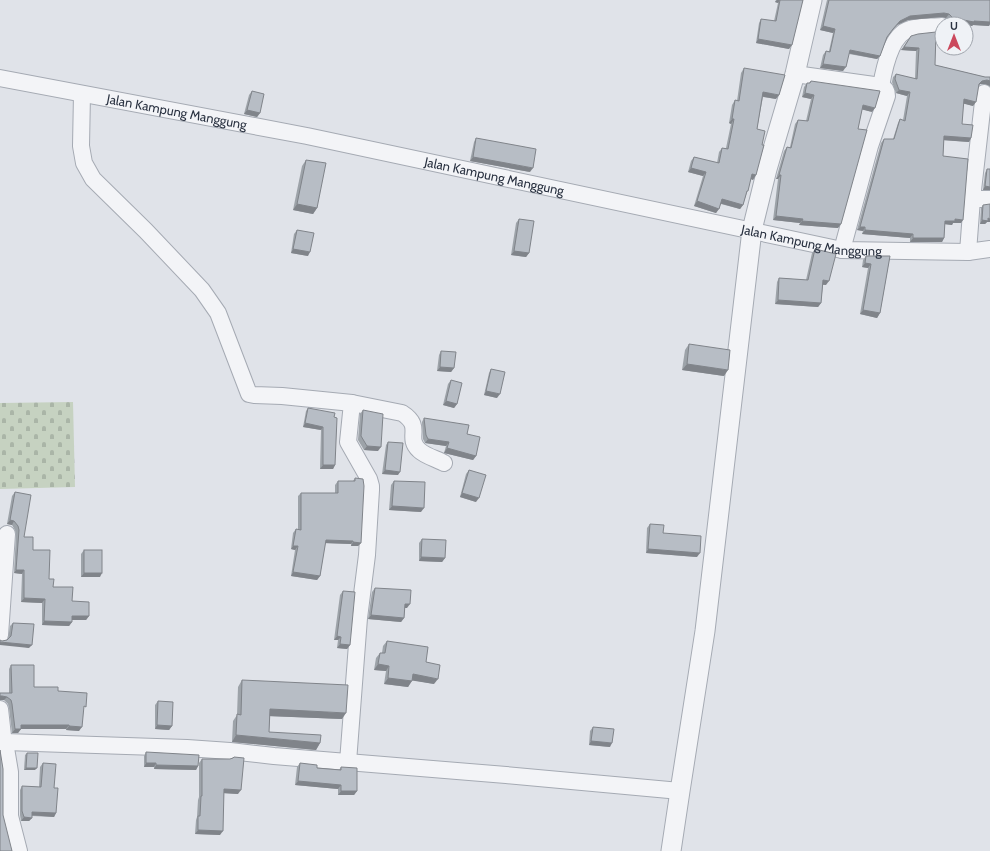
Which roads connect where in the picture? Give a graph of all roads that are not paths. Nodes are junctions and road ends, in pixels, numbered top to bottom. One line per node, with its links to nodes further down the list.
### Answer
1 (812, 0): 3 (street)
2 (934, 27): 5 (street)
3 (795, 74): 5 (street); 10 (street)
4 (0, 78): 7 (street, Jalan Kampung Manggung)
5 (881, 86): 12 (street)
6 (984, 93): 8 (street)
7 (82, 94): 10 (street, Jalan Kampung Manggung); 14 (street)
8 (972, 199): 9 (street); 13 (street)
9 (990, 199)
10 (752, 230): 12 (street, Jalan Kampung Manggung); 23 (street)
11 (990, 249): 13 (street, Jalan Kampung Manggung)
12 (842, 250): 13 (street, Jalan Kampung Manggung)
13 (968, 252)
14 (352, 403): 15 (street); 21 (street)
15 (444, 463)
16 (7, 534): 17 (street)
17 (0, 629): 18 (street)
18 (0, 635)
19 (0, 709): 20 (street)
20 (5, 742): 21 (street); 22 (street)
21 (348, 762): 23 (street)
22 (5, 771): 24 (street)
23 (680, 791): 25 (street)
24 (19, 851)
25 (672, 851)

